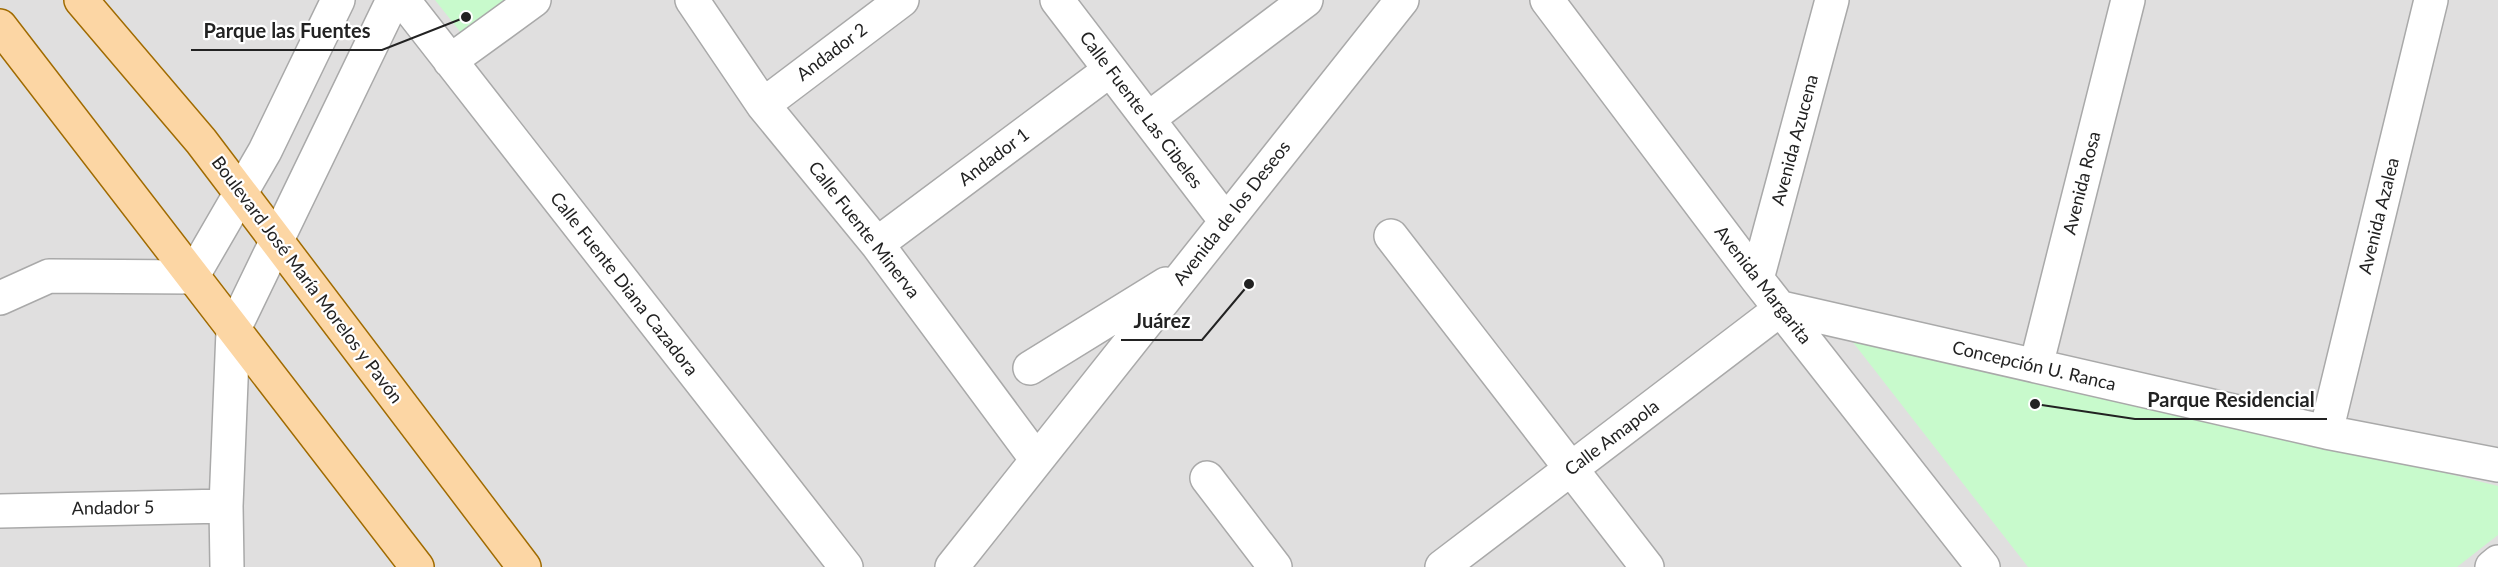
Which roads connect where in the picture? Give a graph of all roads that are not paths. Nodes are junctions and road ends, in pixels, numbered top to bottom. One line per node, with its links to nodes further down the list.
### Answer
1 (81, 0): 20 (main road, Boulevard José María Morelos y Pavón)
2 (338, 0): 20 (street)
3 (393, 0): 23 (street)
4 (403, 0): 16 (street, Calle Fuente Diana Cazadora)
5 (534, 0): 16 (street)
6 (692, 0): 18 (street, Calle Fuente Minerva)
7 (902, 0): 18 (street, Andador 2)
8 (1057, 0): 17 (street, Calle Fuente Las Cibeles)
9 (1306, 0): 19 (street)
10 (1402, 0): 21 (street, Avenida de los Deseos)
11 (1547, 0): 27 (street, Avenida Margarita)
12 (1832, 0): 27 (street, Avenida Azucena)
13 (2128, 0): 31 (street, Avenida Rosa)
14 (2431, 0): 33 (street, Avenida Azalea)
15 (0, 26): 26 (main road)
16 (450, 61): 44 (street, Calle Fuente Diana Cazadora)
17 (1110, 70): 19 (street, Calle Fuente Las Cibeles); 24 (street, Andador 1)
18 (763, 105): 24 (street, Calle Fuente Minerva)
19 (1148, 120): 21 (street, Calle Fuente Las Cibeles)
20 (241, 192): 23 (main road, Boulevard José María Morelos y Pavón); 26 (street)
21 (1225, 220): 25 (street, Avenida de los Deseos)
22 (1391, 236): 36 (street)
23 (278, 241): 30 (street); 43 (main road, Boulevard José María Morelos y Pavón)
24 (878, 244): 34 (street, Calle Fuente Minerva)
25 (1186, 271): 32 (street); 34 (street, Avenida de los Deseos)
26 (192, 277): 28 (street); 30 (main road)
27 (1757, 279): 29 (street, Avenida Margarita)
28 (0, 298)
29 (1782, 308): 31 (street, Concepción U. Ranca); 36 (street, Calle Amapola); 49 (street, Avenida Margarita)
30 (233, 331): 38 (street); 42 (main road)
31 (2036, 366): 33 (street, Concepción U. Ranca)
32 (1030, 368)
33 (2326, 432): 35 (street, Concepción U. Ranca)
34 (1037, 460): 45 (street, Avenida de los Deseos)
35 (2498, 465)
36 (1572, 469): 47 (street, Calle Amapola); 48 (street)
37 (1207, 478): 46 (street)
38 (226, 506): 39 (street, Andador 5); 41 (street)
39 (0, 511)
40 (2498, 562): 50 (street)
41 (226, 567)
42 (417, 567)
43 (524, 567)
44 (846, 567)
45 (952, 567)
46 (1275, 567)
47 (1442, 567)
48 (1647, 567)
49 (1983, 567)
50 (2492, 567)

